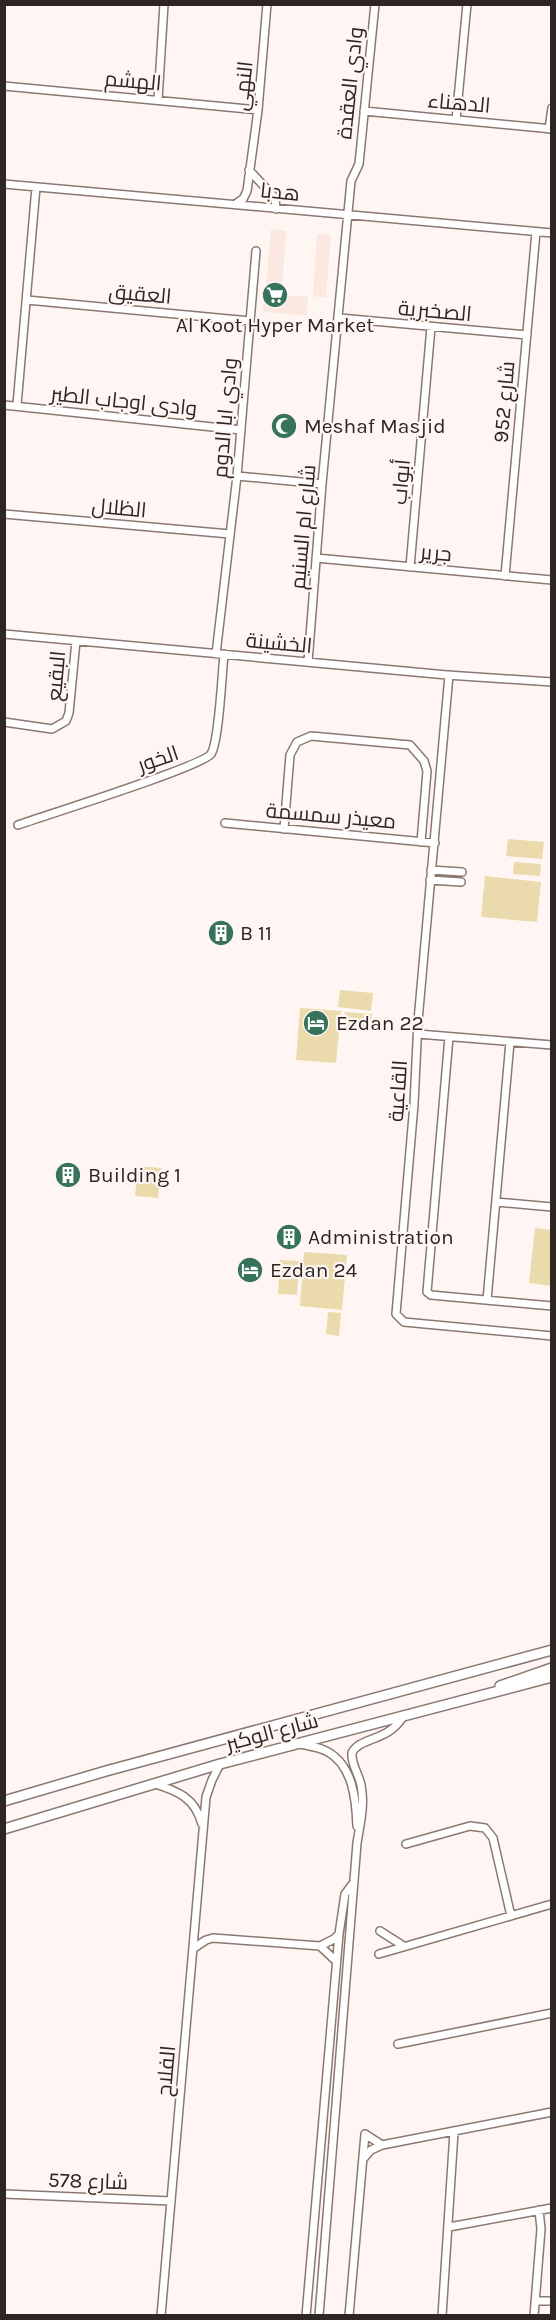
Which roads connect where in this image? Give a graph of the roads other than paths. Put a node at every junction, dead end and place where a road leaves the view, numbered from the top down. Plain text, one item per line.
1 (164, 4) edge
2 (267, 4) edge
3 (375, 4) edge
4 (467, 4) edge
5 (4, 86) edge
6 (158, 100) junction
7 (552, 108) edge
8 (258, 110) junction
9 (364, 111) junction
10 (456, 120) junction
11 (550, 129) edge
12 (249, 170) junction
13 (4, 184) edge
14 (36, 187) junction
15 (247, 191) junction
16 (236, 204) junction
17 (256, 206) junction
18 (276, 209) junction
19 (348, 216) junction
20 (536, 232) junction
21 (552, 233) edge
22 (256, 251) dead end
23 (27, 300) junction
24 (340, 318) junction
25 (250, 321) junction
26 (431, 327) junction
27 (526, 336) junction
28 (4, 405) edge
29 (17, 405) junction
30 (241, 430) junction
31 (237, 476) junction
32 (322, 484) junction
33 (4, 514) edge
34 (230, 534) junction
35 (316, 558) junction
36 (410, 567) junction
37 (504, 576) junction
38 (552, 580) edge
39 (225, 588) joint
40 (4, 634) edge
41 (76, 641) junction
42 (220, 654) junction
43 (308, 662) junction
44 (449, 675) junction
45 (552, 682) edge
46 (4, 722) edge
47 (225, 823) dead end
48 (18, 825) dead end
49 (284, 829) junction
50 (421, 842) junction
51 (435, 843) junction
52 (431, 870) junction
53 (462, 872) dead end
54 (430, 880) junction
55 (461, 882) dead end
56 (418, 1034) junction
57 (449, 1036) junction
58 (510, 1042) junction
59 (552, 1045) edge
60 (496, 1202) junction
61 (552, 1207) edge
62 (487, 1300) junction
63 (552, 1306) edge
64 (552, 1336) edge
65 (552, 1650) edge
66 (552, 1668) edge
67 (552, 1677) edge
68 (491, 1692) junction
69 (404, 1715) junction
70 (298, 1743) junction
71 (220, 1764) junction
72 (155, 1784) junction
73 (4, 1801) edge
74 (4, 1829) edge
75 (203, 1829) junction
76 (357, 1843) junction
77 (406, 1844) dead end
78 (354, 1882) junction
79 (552, 1904) edge
80 (511, 1916) junction
81 (380, 1931) dead end
82 (339, 1934) junction
83 (402, 1945) junction
84 (320, 1946) junction
85 (194, 1948) junction
86 (379, 1954) dead end
87 (336, 1961) junction
88 (552, 2013) edge
89 (332, 2017) junction
90 (342, 2033) junction
91 (398, 2044) dead end
92 (552, 2112) edge
93 (454, 2132) junction
94 (382, 2145) junction
95 (332, 2148) junction
96 (320, 2159) junction
97 (363, 2159) junction
98 (4, 2194) edge
99 (171, 2201) junction
100 (552, 2208) edge
101 (538, 2210) junction
102 (449, 2227) junction
103 (535, 2301) junction
104 (552, 2301) edge
105 (350, 2312) edge
106 (161, 2316) edge
107 (306, 2316) edge
108 (319, 2316) edge
109 (355, 2316) edge
110 (442, 2316) edge
111 (534, 2316) edge

1 - 6 street
2 - 8 street, النهي
3 - 9 street, وادي العقدة
4 - 10 street
5 - 6 street, الهشم
6 - 8 street, الهشم
7 - 11 street
8 - 12 street, النهي
9 - 10 street, الدهناء
9 - 19 street, وادي العقدة
10 - 11 street, الدهناء
12 - 15 street, النهي
12 - 18 street
13 - 14 street, هدبا
14 - 16 street, هدبا
14 - 23 street
15 - 16 street
15 - 17 street
16 - 17 street, هدبا
17 - 18 street, هدبا
18 - 19 street, هدبا
19 - 20 street, هدبا
19 - 24 street, شارع ام السنيم
20 - 21 street, هدبا
20 - 27 street, شارع 952
22 - 25 street, وادي ابا الدوم
23 - 25 street, العقيق
23 - 29 street
24 - 26 street, الصخبرية
24 - 32 street, شارع ام السنيم
25 - 30 street, وادي ابا الدوم
26 - 27 street, الصخبرية
26 - 36 street, أبواب
27 - 37 street, شارع 952
28 - 29 street, وادى اوجاب الطير
29 - 30 street, وادى اوجاب الطير
30 - 31 street, وادي ابا الدوم
31 - 32 street
31 - 34 street, وادي ابا الدوم
32 - 35 street, شارع ام السنيم
33 - 34 street, الظلال
34 - 39 street, وادي ابا الدوم
35 - 36 street, جرير
35 - 43 street, شارع ام السنيم
36 - 37 street, جرير
37 - 38 street, جرير
39 - 42 street, الخور
40 - 41 street, الخشينة
41 - 42 street, الخشينة
41 - 46 street, البقيع
42 - 43 street, الخشينة
42 - 48 street, الخور
43 - 44 street, الخشينة
44 - 45 street, الخشينة
44 - 51 street, القاعية
47 - 49 street, معيذر سمسمة
49 - 50 street, معيذر سمسمة
49 - 50 street
50 - 51 street, معيذر سمسمة
51 - 52 street, القاعية
52 - 53 street
52 - 54 street, القاعية
54 - 55 street
54 - 56 street, القاعية
56 - 57 street
56 - 64 street, القاعية
57 - 58 street
57 - 62 street
58 - 59 street
58 - 60 street
60 - 61 street
60 - 62 street
62 - 63 street
65 - 73 main road, شارع الوكير
66 - 68 main road
67 - 68 main road, شارع الوكير
68 - 69 main road, شارع الوكير
69 - 70 main road, شارع الوكير
69 - 76 street
70 - 71 main road, شارع الوكير
70 - 76 street
71 - 72 main road, شارع الوكير
71 - 75 street, الفلاح
72 - 74 main road, شارع الوكير
72 - 75 street, الفلاح
75 - 85 street, الفلاح
76 - 78 street
77 - 80 street
78 - 82 street
78 - 90 street
79 - 80 street
80 - 83 street
81 - 83 street
82 - 84 street
82 - 87 street
83 - 86 street
84 - 85 street
84 - 87 street
85 - 99 street, الفلاح
87 - 89 street
88 - 91 street
89 - 90 street
89 - 96 street
90 - 95 street
92 - 93 street
93 - 94 street
93 - 102 street
94 - 97 street
94 - 97 street
95 - 96 street
95 - 108 street
96 - 107 street
97 - 105 street
98 - 99 street, شارع 578
99 - 106 street, الفلاح
100 - 101 street
101 - 102 street
101 - 103 street
102 - 110 street
103 - 104 street
103 - 111 street
105 - 109 street

